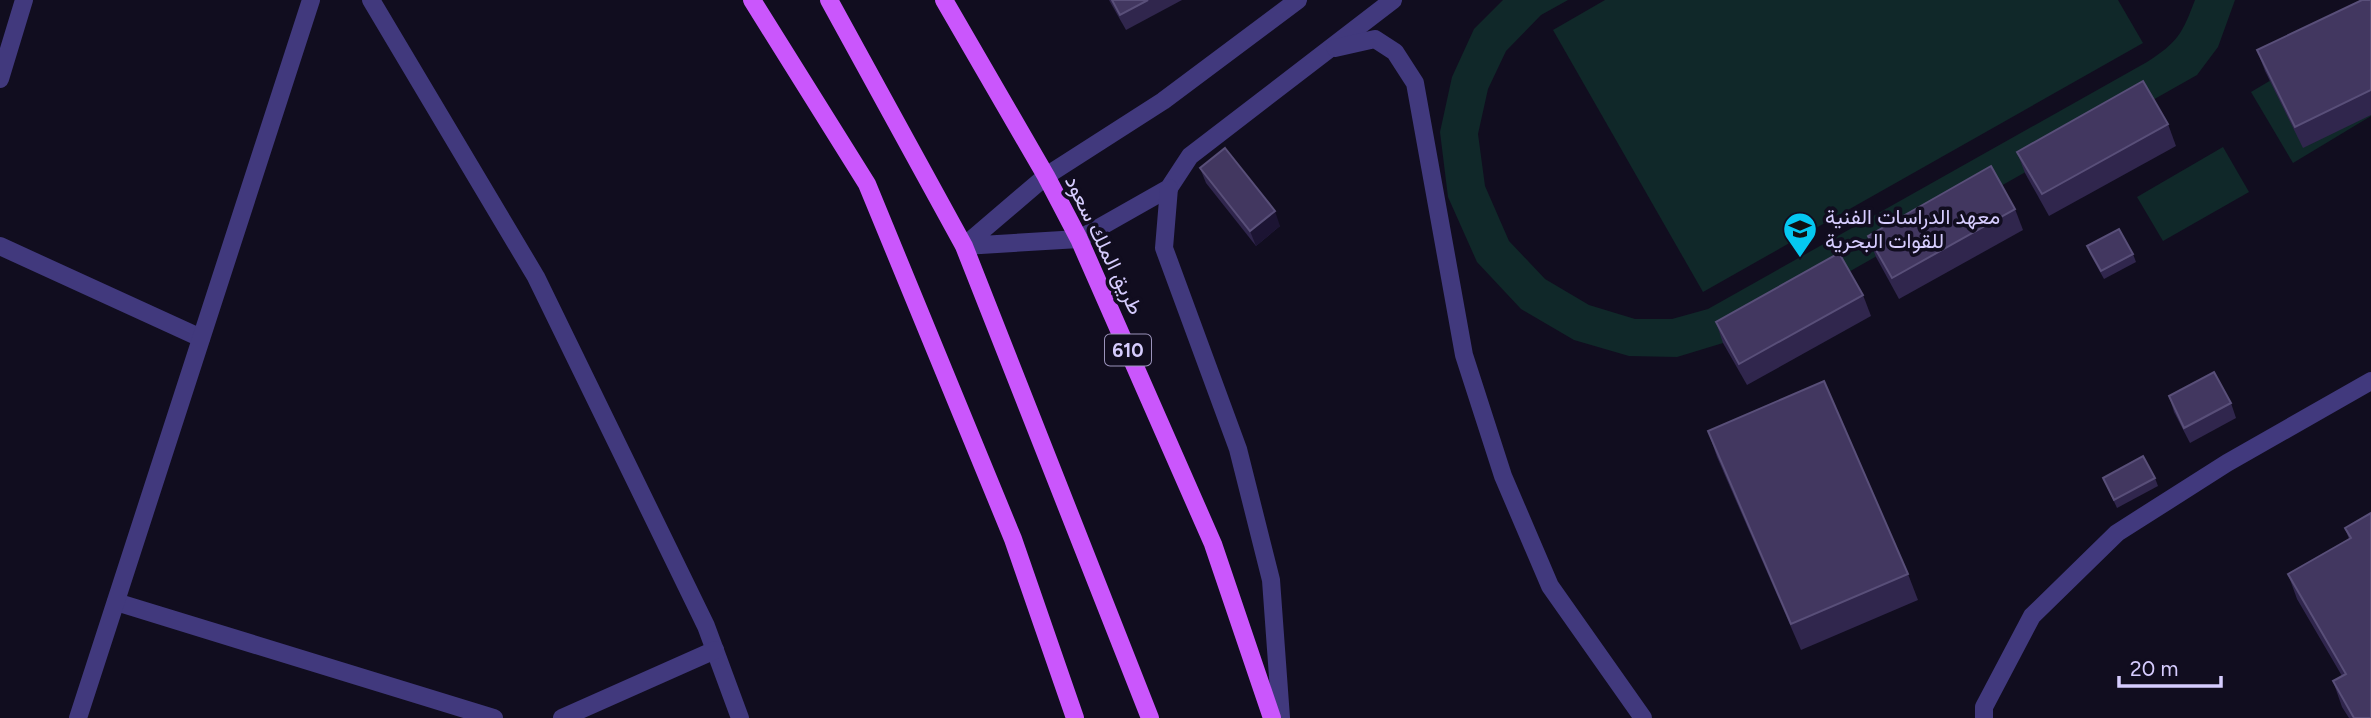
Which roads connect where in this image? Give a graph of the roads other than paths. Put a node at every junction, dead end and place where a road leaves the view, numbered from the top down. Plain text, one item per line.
1 (24, 0) edge
2 (311, 0) edge
3 (371, 0) edge
4 (752, 0) edge
5 (829, 0) edge
6 (944, 0) edge
7 (1298, 0) edge
8 (1393, 0) edge
9 (1328, 50) junction
10 (0, 79) edge
11 (1046, 176) junction
12 (1169, 188) junction
13 (1079, 239) junction
14 (0, 246) edge
15 (964, 246) junction
16 (201, 338) junction
17 (2371, 381) edge
18 (116, 602) junction
19 (715, 650) junction
20 (78, 718) edge
21 (494, 718) edge
22 (562, 718) edge
23 (740, 718) edge
24 (1075, 718) edge
25 (1150, 718) edge
26 (1272, 718) edge
27 (1281, 718) edge
28 (1643, 718) edge
29 (1984, 718) edge

1 - 10 street
2 - 16 street
3 - 19 street
4 - 24 main road
5 - 15 main road
6 - 11 main road, طريق الملك سعود / 610
7 - 11 street
8 - 9 street
9 - 12 street
9 - 28 street
11 - 13 main road, طريق الملك سعود / 610
11 - 15 street
12 - 13 street
12 - 27 street
13 - 15 street
13 - 26 main road, طريق الملك سعود / 610
14 - 16 street
15 - 25 main road
16 - 18 street
17 - 29 street
18 - 20 street
18 - 21 street
19 - 22 street
19 - 23 street

